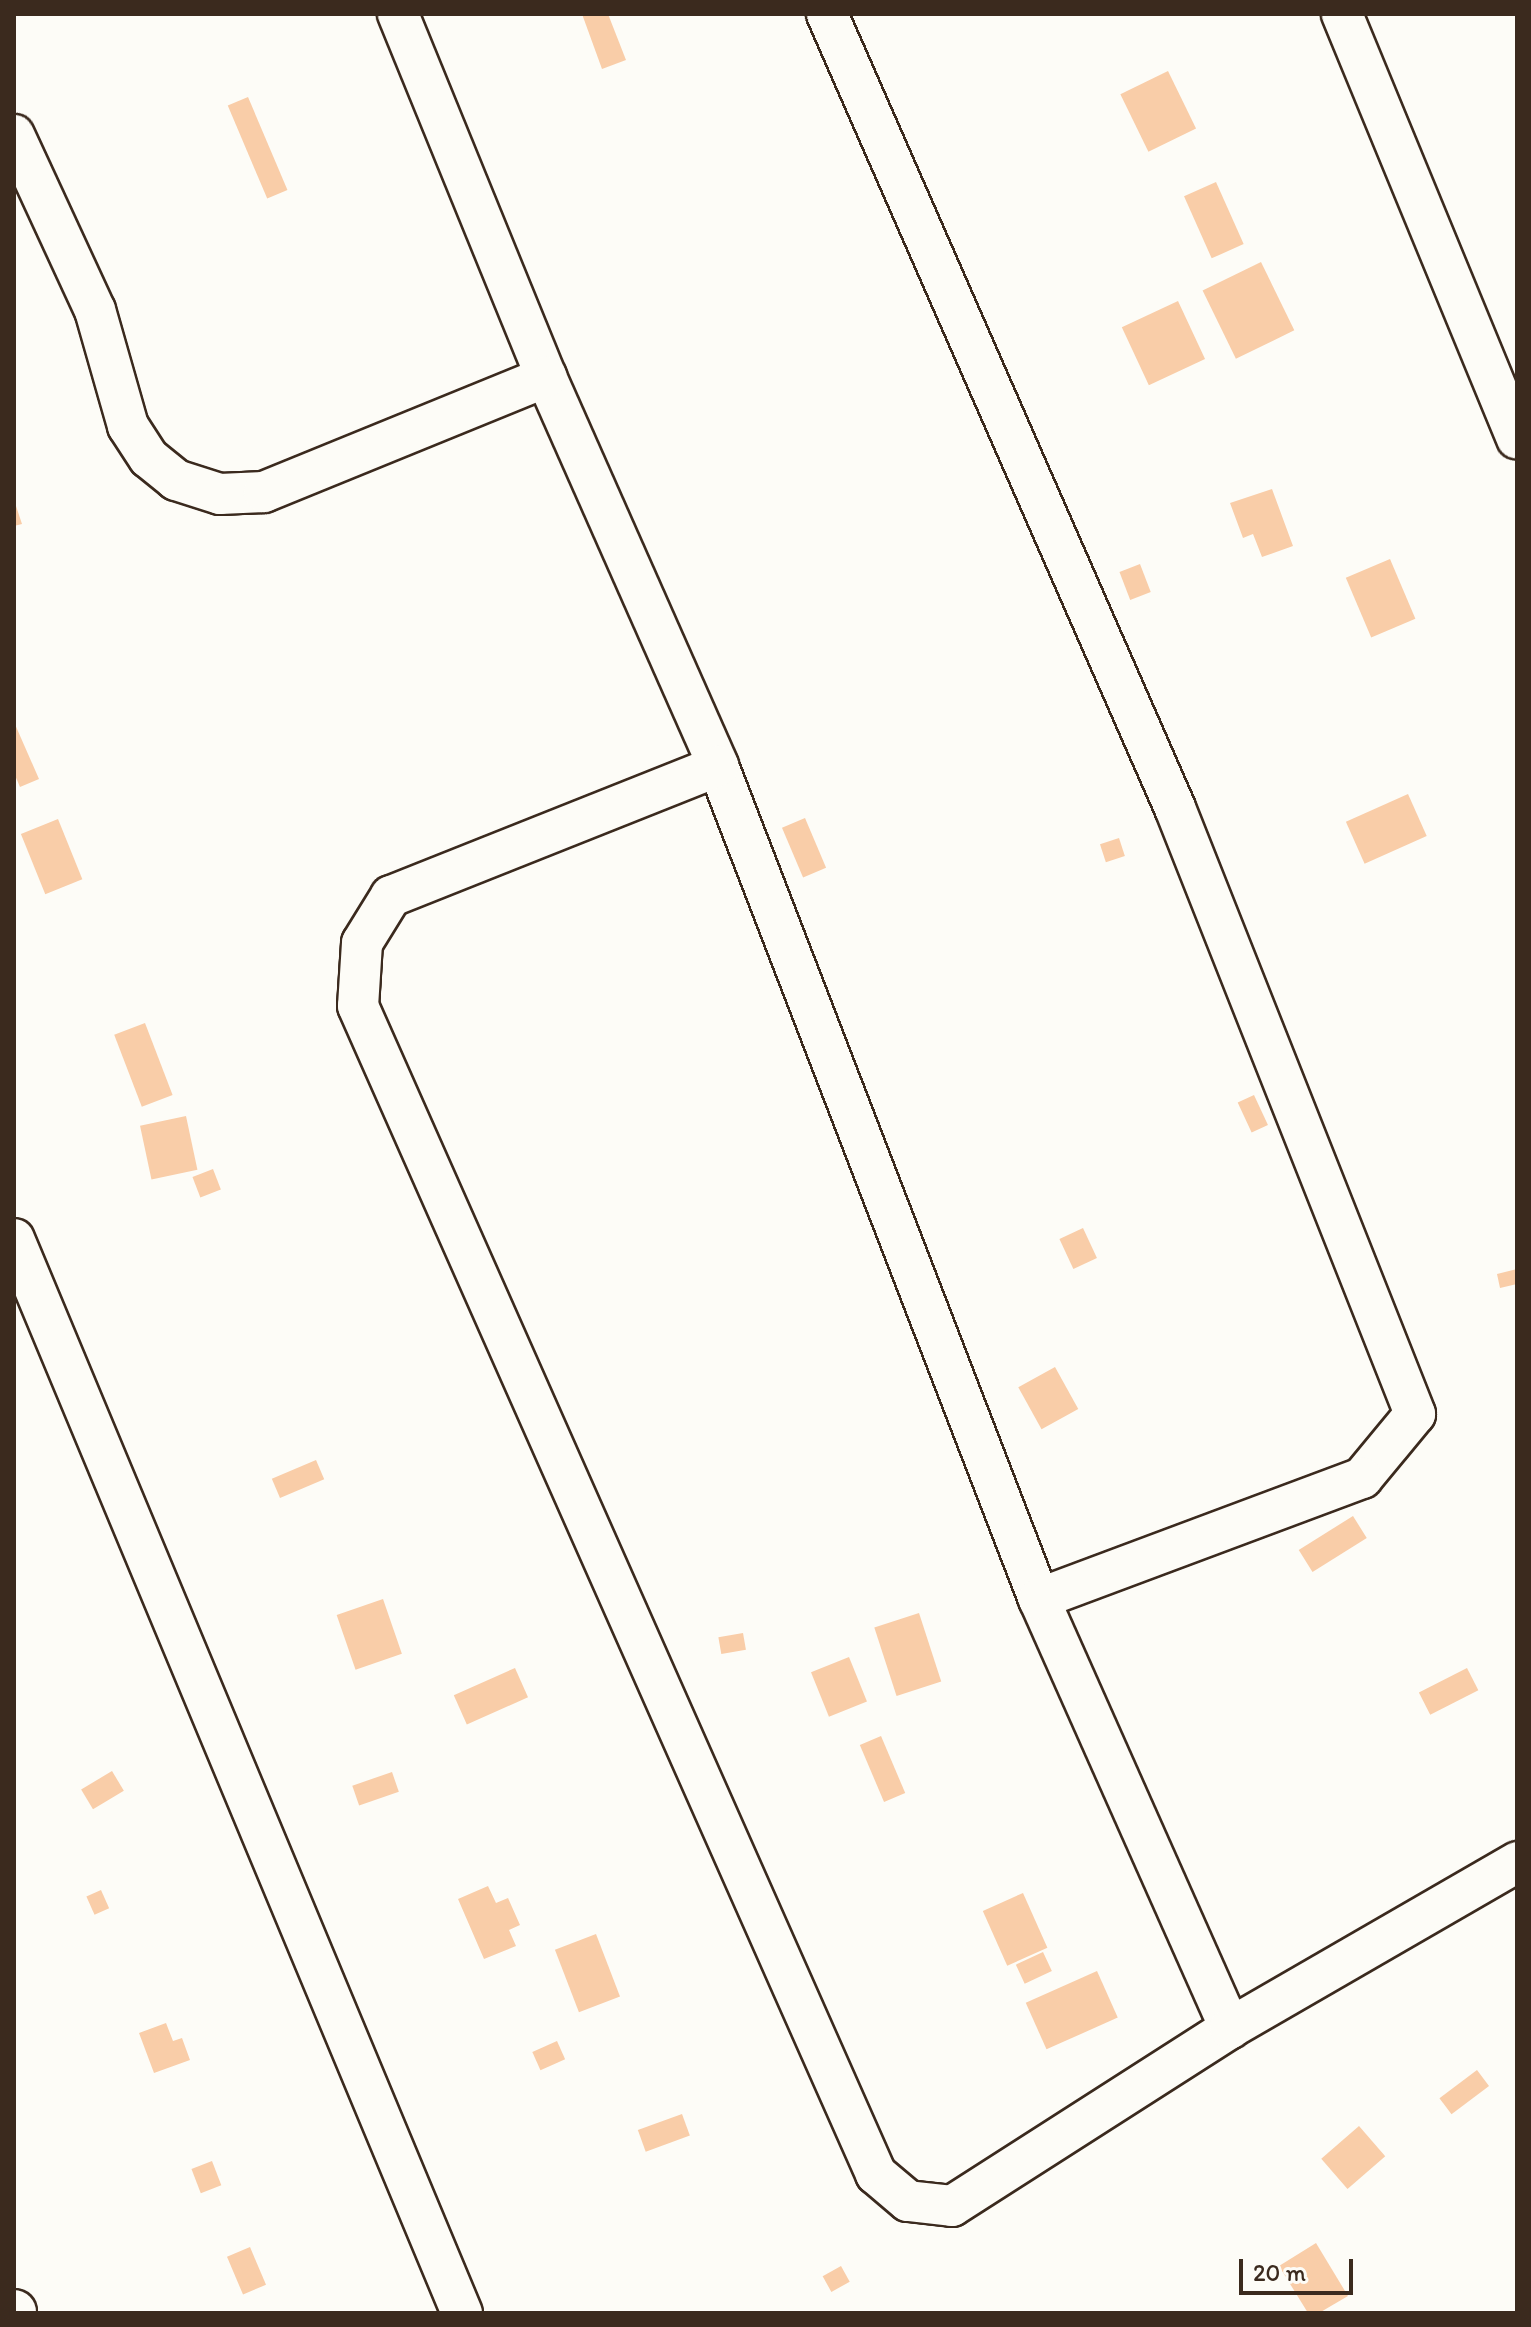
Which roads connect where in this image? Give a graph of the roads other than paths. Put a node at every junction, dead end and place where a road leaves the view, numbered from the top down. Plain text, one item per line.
1 (827, 14) edge
2 (1342, 14) edge
3 (406, 16) edge
4 (14, 135) edge
5 (546, 377) junction
6 (1517, 438) edge
7 (718, 766) junction
8 (14, 1239) edge
9 (1039, 1599) junction
10 (1517, 1862) edge
11 (1230, 2028) junction
12 (462, 2313) edge

1 - 9 street
2 - 6 street
3 - 5 street
4 - 5 street
5 - 7 street
7 - 9 street
7 - 11 street
8 - 12 street
9 - 11 street
10 - 11 street

